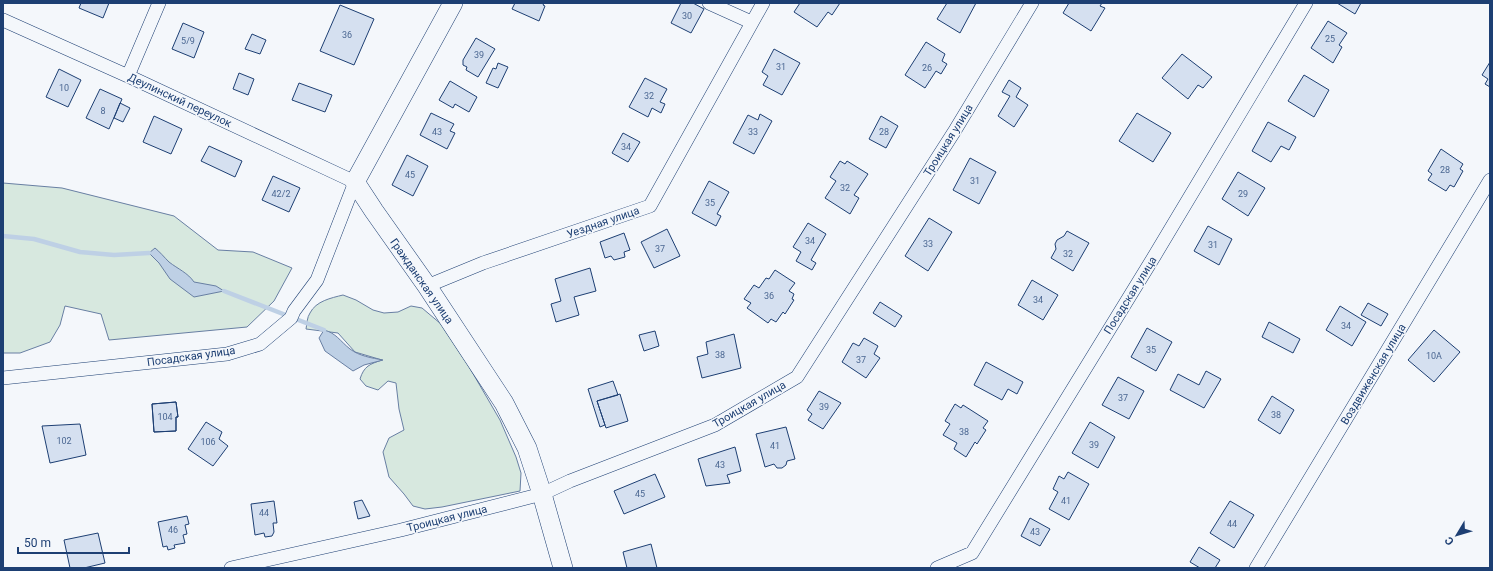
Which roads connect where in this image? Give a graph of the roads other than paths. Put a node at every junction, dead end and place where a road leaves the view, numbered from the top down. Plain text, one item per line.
1 (159, 3) edge
2 (453, 3) edge
3 (709, 3) edge
4 (763, 3) edge
5 (1032, 3) edge
6 (1306, 3) edge
7 (3, 20) edge
8 (751, 22) junction
9 (128, 76) junction
10 (1490, 180) edge
11 (355, 182) junction
12 (427, 286) junction
13 (3, 378) edge
14 (542, 494) junction
15 (231, 568) edge
16 (563, 568) edge
17 (937, 568) edge
18 (1256, 568) edge

1 - 9 street
2 - 11 street
3 - 8 street
4 - 8 street, Уездная улица
5 - 14 street, Троицкая улица
6 - 17 street, Посадская улица
7 - 9 street, Деулинский переулок
8 - 12 street, Уездная улица
9 - 11 street, Деулинский переулок
10 - 18 street, Воздвиженская улица
11 - 12 street, Гражданская улица
11 - 13 street, Посадская улица
12 - 14 street, Гражданская улица
14 - 15 street, Троицкая улица
14 - 16 street, Гражданская улица

